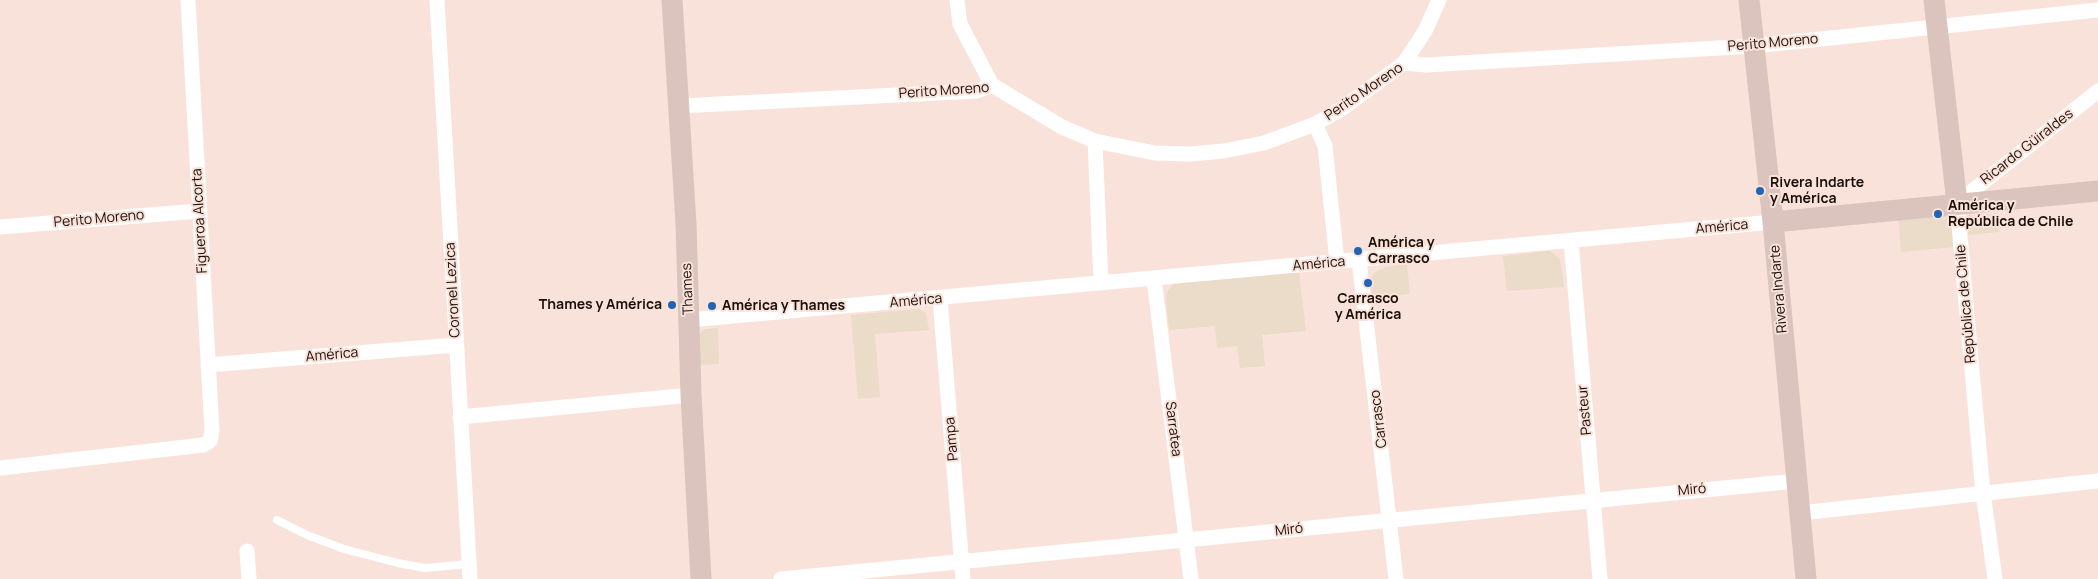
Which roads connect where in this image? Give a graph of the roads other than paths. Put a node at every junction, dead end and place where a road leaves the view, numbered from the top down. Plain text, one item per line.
1 (188, 0) edge
2 (437, 0) edge
3 (672, 0) edge
4 (957, 0) edge
5 (1439, 0) edge
6 (1749, 0) edge
7 (1934, 0) edge
8 (2098, 10) edge
9 (1936, 26) junction
10 (1754, 46) junction
11 (1404, 63) junction
12 (992, 85) junction
13 (2098, 91) edge
14 (679, 106) junction
15 (1315, 124) junction
16 (1095, 141) junction
17 (2098, 190) edge
18 (1957, 203) junction
19 (199, 211) junction
20 (1773, 222) junction
21 (0, 227) edge
22 (1571, 241) junction
23 (1359, 260) junction
24 (1337, 262) junction
25 (1154, 279) junction
26 (1101, 283) junction
27 (940, 299) junction
28 (689, 320) junction
29 (456, 345) junction
30 (208, 365) junction
31 (691, 395) junction
32 (460, 417) junction
33 (0, 468) edge
34 (1797, 481) junction
35 (2098, 481) edge
36 (1983, 493) junction
37 (1592, 499) junction
38 (1800, 514) junction
39 (1391, 519) junction
40 (277, 520) dead end
41 (1187, 540) junction
42 (247, 551) dead end
43 (961, 562) junction
44 (469, 572) edge
45 (249, 579) edge
46 (701, 579) edge
47 (781, 579) edge
48 (963, 579) edge
49 (1191, 579) edge
50 (1396, 579) edge
51 (1600, 579) edge
52 (1806, 579) edge
53 (1995, 579) edge

1 - 19 street, Figueroa Alcorta
2 - 29 street, Coronel Lezica
3 - 14 street, Thames
4 - 12 street
5 - 11 street
6 - 10 street, Rivera Indarte
7 - 9 street, República de Chile
8 - 9 street, Perito Moreno
9 - 10 street, Perito Moreno
9 - 18 street, República de Chile
10 - 11 street, Perito Moreno
10 - 20 street, Rivera Indarte
11 - 15 street, Perito Moreno
12 - 14 street, Perito Moreno
12 - 16 street, Perito Moreno
13 - 18 street, Ricardo Güiraldes
14 - 28 street, Thames
15 - 16 street, Perito Moreno
15 - 24 street
16 - 26 street
17 - 18 street, América
18 - 20 street, América
18 - 36 street, República de Chile
19 - 21 street, Perito Moreno
19 - 30 street, Figueroa Alcorta
20 - 22 street, América
20 - 34 street, Rivera Indarte
22 - 23 street, América
22 - 37 street, Pasteur
23 - 24 street, América
23 - 39 street, Carrasco
24 - 25 street, América
25 - 26 street, América
25 - 41 street, Sarratea
26 - 27 street, América
27 - 28 street, América
27 - 43 street, Pampa
28 - 31 street, Thames
29 - 30 street, América
29 - 32 street, Coronel Lezica
30 - 33 street, Figueroa Alcorta
31 - 32 street
31 - 46 street, Thames
32 - 44 street, Coronel Lezica
34 - 37 street, Miró
34 - 38 street, Rivera Indarte
35 - 36 street
36 - 38 street
36 - 53 street, República de Chile
37 - 39 street, Miró
37 - 51 street, Pasteur
38 - 52 street, Rivera Indarte
39 - 41 street, Miró
39 - 50 street, Carrasco
40 - 44 lane
41 - 43 street, Miró
41 - 49 street, Sarratea
42 - 45 street
43 - 47 street, Miró
43 - 48 street, Pampa

